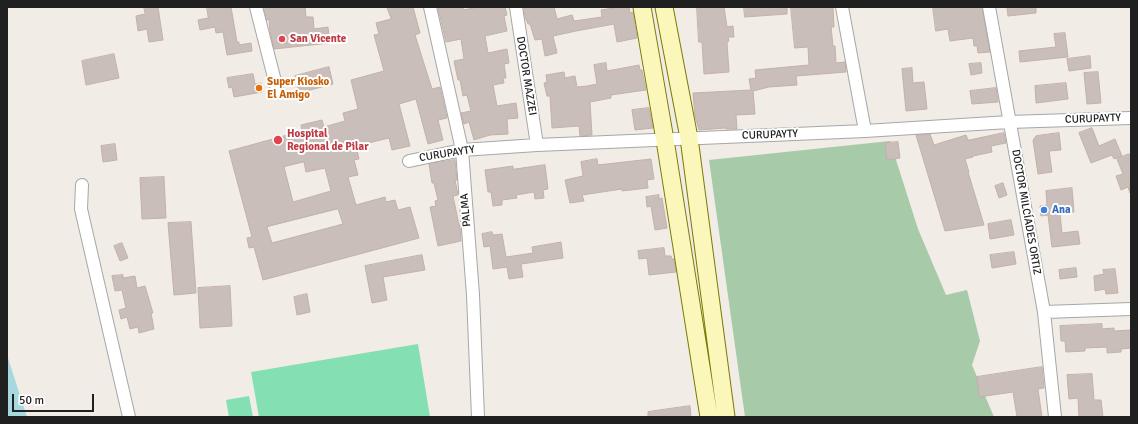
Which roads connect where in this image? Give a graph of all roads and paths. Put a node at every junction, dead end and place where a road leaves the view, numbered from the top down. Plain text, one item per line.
1 (256, 7) edge
2 (430, 7) edge
3 (516, 7) edge
4 (642, 7) edge
5 (664, 7) edge
6 (842, 7) edge
7 (989, 7) edge
8 (278, 93) dead end
9 (1131, 118) edge
10 (1009, 122) junction
11 (865, 131) junction
12 (689, 138) junction
13 (665, 140) junction
14 (537, 145) junction
15 (462, 150) junction
16 (409, 161) dead end
17 (82, 186) dead end
18 (1131, 308) edge
19 (1044, 312) junction
20 (129, 417) edge
21 (478, 417) edge
22 (709, 417) edge
23 (726, 417) edge
24 (1055, 417) edge

1 - 8 street
2 - 15 street, PALMA
3 - 14 street, DOCTOR MAZZEI
4 - 13 main road
5 - 12 main road
6 - 11 street
7 - 10 street, DOCTOR MILCÍADES ORTIZ
9 - 10 street, CURUPAYTY
10 - 11 street, CURUPAYTY
10 - 19 street, DOCTOR MILCÍADES ORTIZ
11 - 12 street, CURUPAYTY
12 - 13 street, CURUPAYTY
12 - 23 main road
13 - 14 street, CURUPAYTY
13 - 22 main road
14 - 15 street, CURUPAYTY
15 - 16 street, CURUPAYTY
15 - 21 street, PALMA
17 - 20 street
18 - 19 street
19 - 24 street, DOCTOR MILCÍADES ORTIZ

